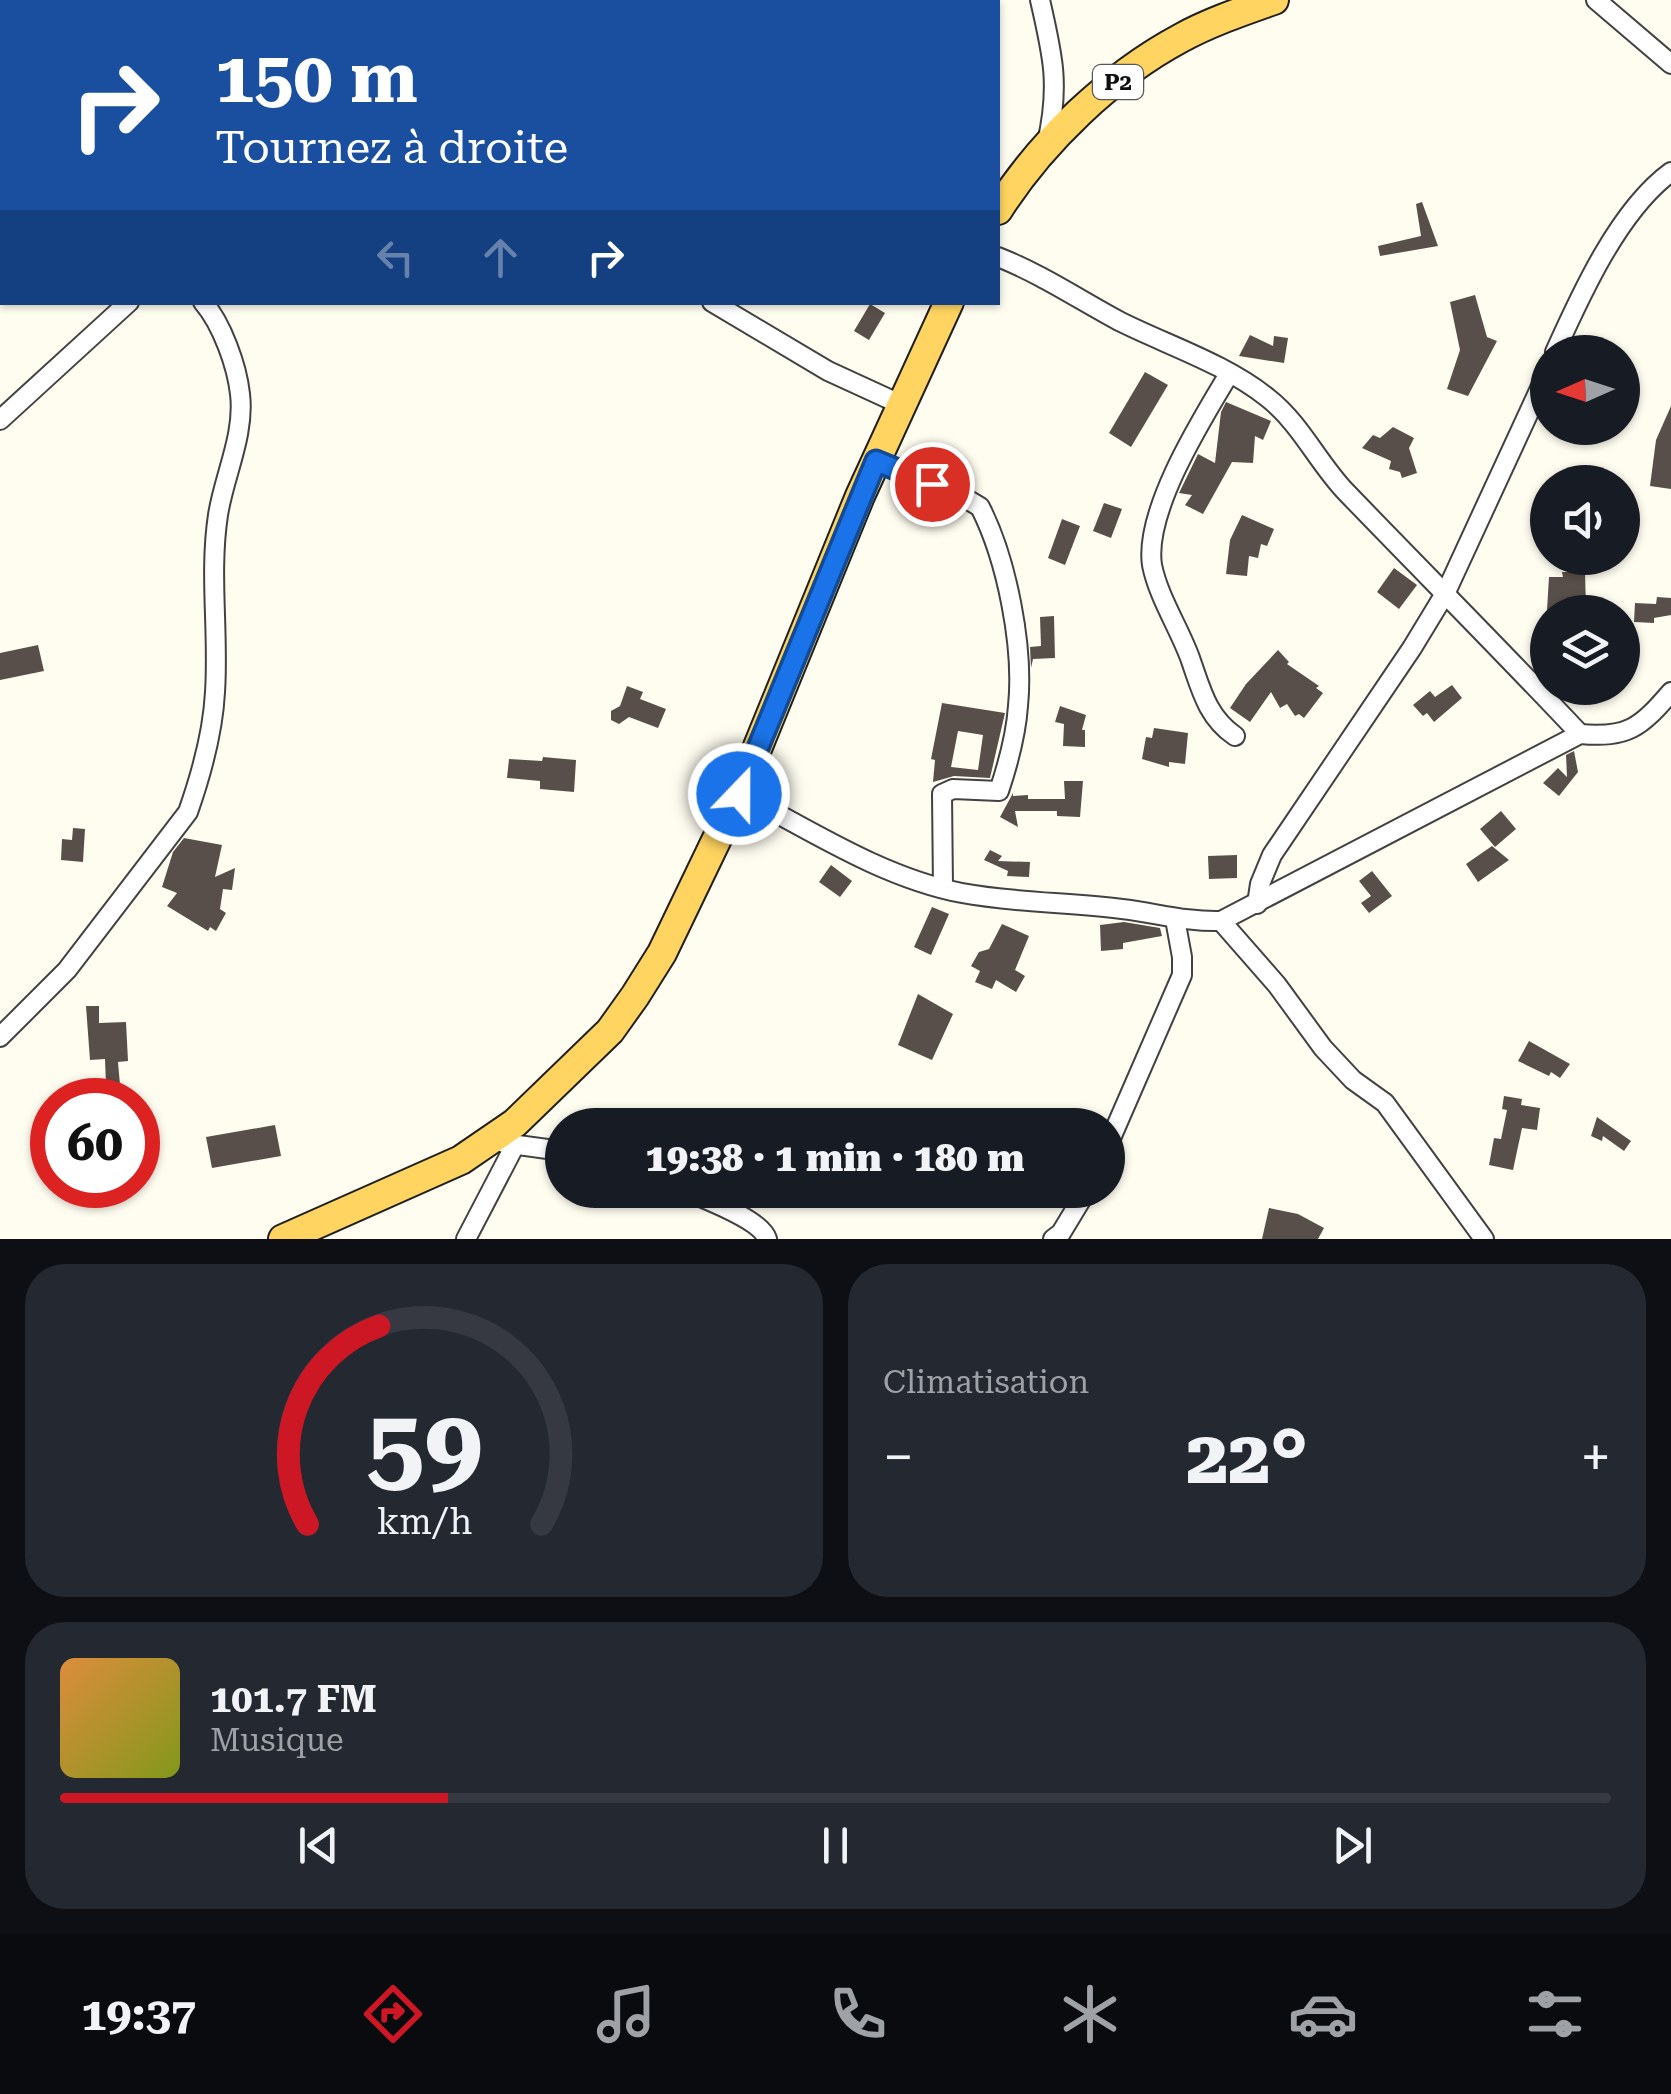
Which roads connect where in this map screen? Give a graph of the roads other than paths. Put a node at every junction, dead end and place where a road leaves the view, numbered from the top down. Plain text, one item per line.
1 (1040, 0) edge
2 (1274, 0) edge
3 (1596, 0) edge
4 (1671, 64) edge
5 (1046, 144) junction
6 (1671, 172) edge
7 (1000, 207) edge
8 (1000, 258) edge
9 (126, 305) edge
10 (205, 305) edge
11 (717, 305) edge
12 (948, 305) edge
13 (1563, 335) edge
14 (1229, 374) junction
15 (902, 405) junction
16 (1530, 410) edge
17 (0, 420) edge
18 (876, 461) junction
19 (1446, 592) junction
20 (1671, 692) edge
21 (1580, 734) junction
22 (1236, 736) dead end
23 (739, 794) junction
24 (935, 886) junction
25 (1258, 904) junction
26 (1174, 920) junction
27 (1220, 920) junction
28 (0, 1037) edge
29 (1124, 1108) edge
30 (502, 1143) junction
31 (545, 1149) edge
32 (717, 1208) edge
33 (1076, 1208) edge
34 (766, 1235) edge
35 (283, 1239) edge
36 (466, 1239) edge
37 (787, 1239) edge
38 (1053, 1239) edge
39 (1484, 1239) edge

1 - 5 street
2 - 5 main road, P2
3 - 4 street
5 - 7 main road, P2
6 - 13 street
8 - 14 street
9 - 17 street
10 - 28 street
11 - 15 street
12 - 15 main road
14 - 19 street
14 - 22 street
15 - 18 main road
16 - 19 street
18 - 23 main road
18 - 24 street
19 - 21 street
19 - 25 street
20 - 21 street
21 - 25 street
23 - 24 street
23 - 30 main road
24 - 26 street
25 - 27 street
26 - 27 street
26 - 29 street
27 - 39 street
30 - 31 street
30 - 35 main road
30 - 36 street
32 - 34 street
33 - 38 street
34 - 37 street

